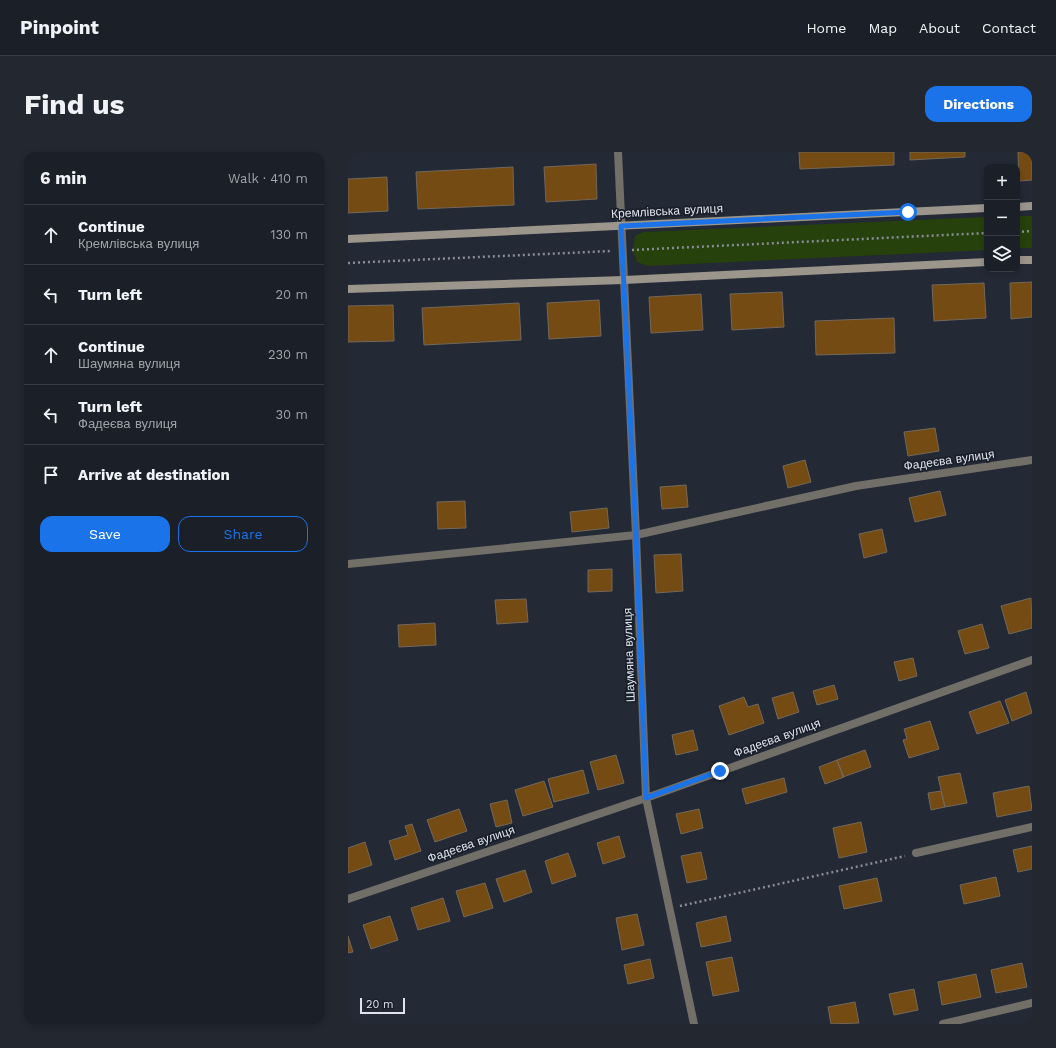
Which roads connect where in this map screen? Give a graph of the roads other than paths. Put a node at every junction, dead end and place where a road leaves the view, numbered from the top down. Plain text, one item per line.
1 (618, 152) edge
2 (1020, 206) edge
3 (1032, 206) edge
4 (984, 208) edge
5 (621, 226) junction
6 (348, 239) edge
7 (1020, 260) edge
8 (1032, 260) edge
9 (984, 262) edge
10 (624, 280) junction
11 (348, 289) edge
12 (1032, 460) edge
13 (636, 534) junction
14 (348, 564) edge
15 (1032, 660) edge
16 (646, 798) junction
17 (1032, 827) edge
18 (916, 853) road end
19 (348, 899) edge
20 (1032, 1003) edge
21 (694, 1024) edge
22 (943, 1024) edge

1 - 5 street
2 - 3 street
4 - 5 street, Кремлівська вулиця
5 - 6 street, Кремлівська вулиця
5 - 10 street, Шаумяна вулиця
7 - 8 street
9 - 10 street
10 - 11 street
10 - 13 street, Шаумяна вулиця
12 - 13 street, Фадеєва вулиця
13 - 14 street, Фадеєва вулиця
13 - 16 street, Шаумяна вулиця
15 - 16 street, Фадеєва вулиця
16 - 19 street, Фадеєва вулиця
16 - 21 street, Шаумяна вулиця
17 - 18 street
20 - 22 street

